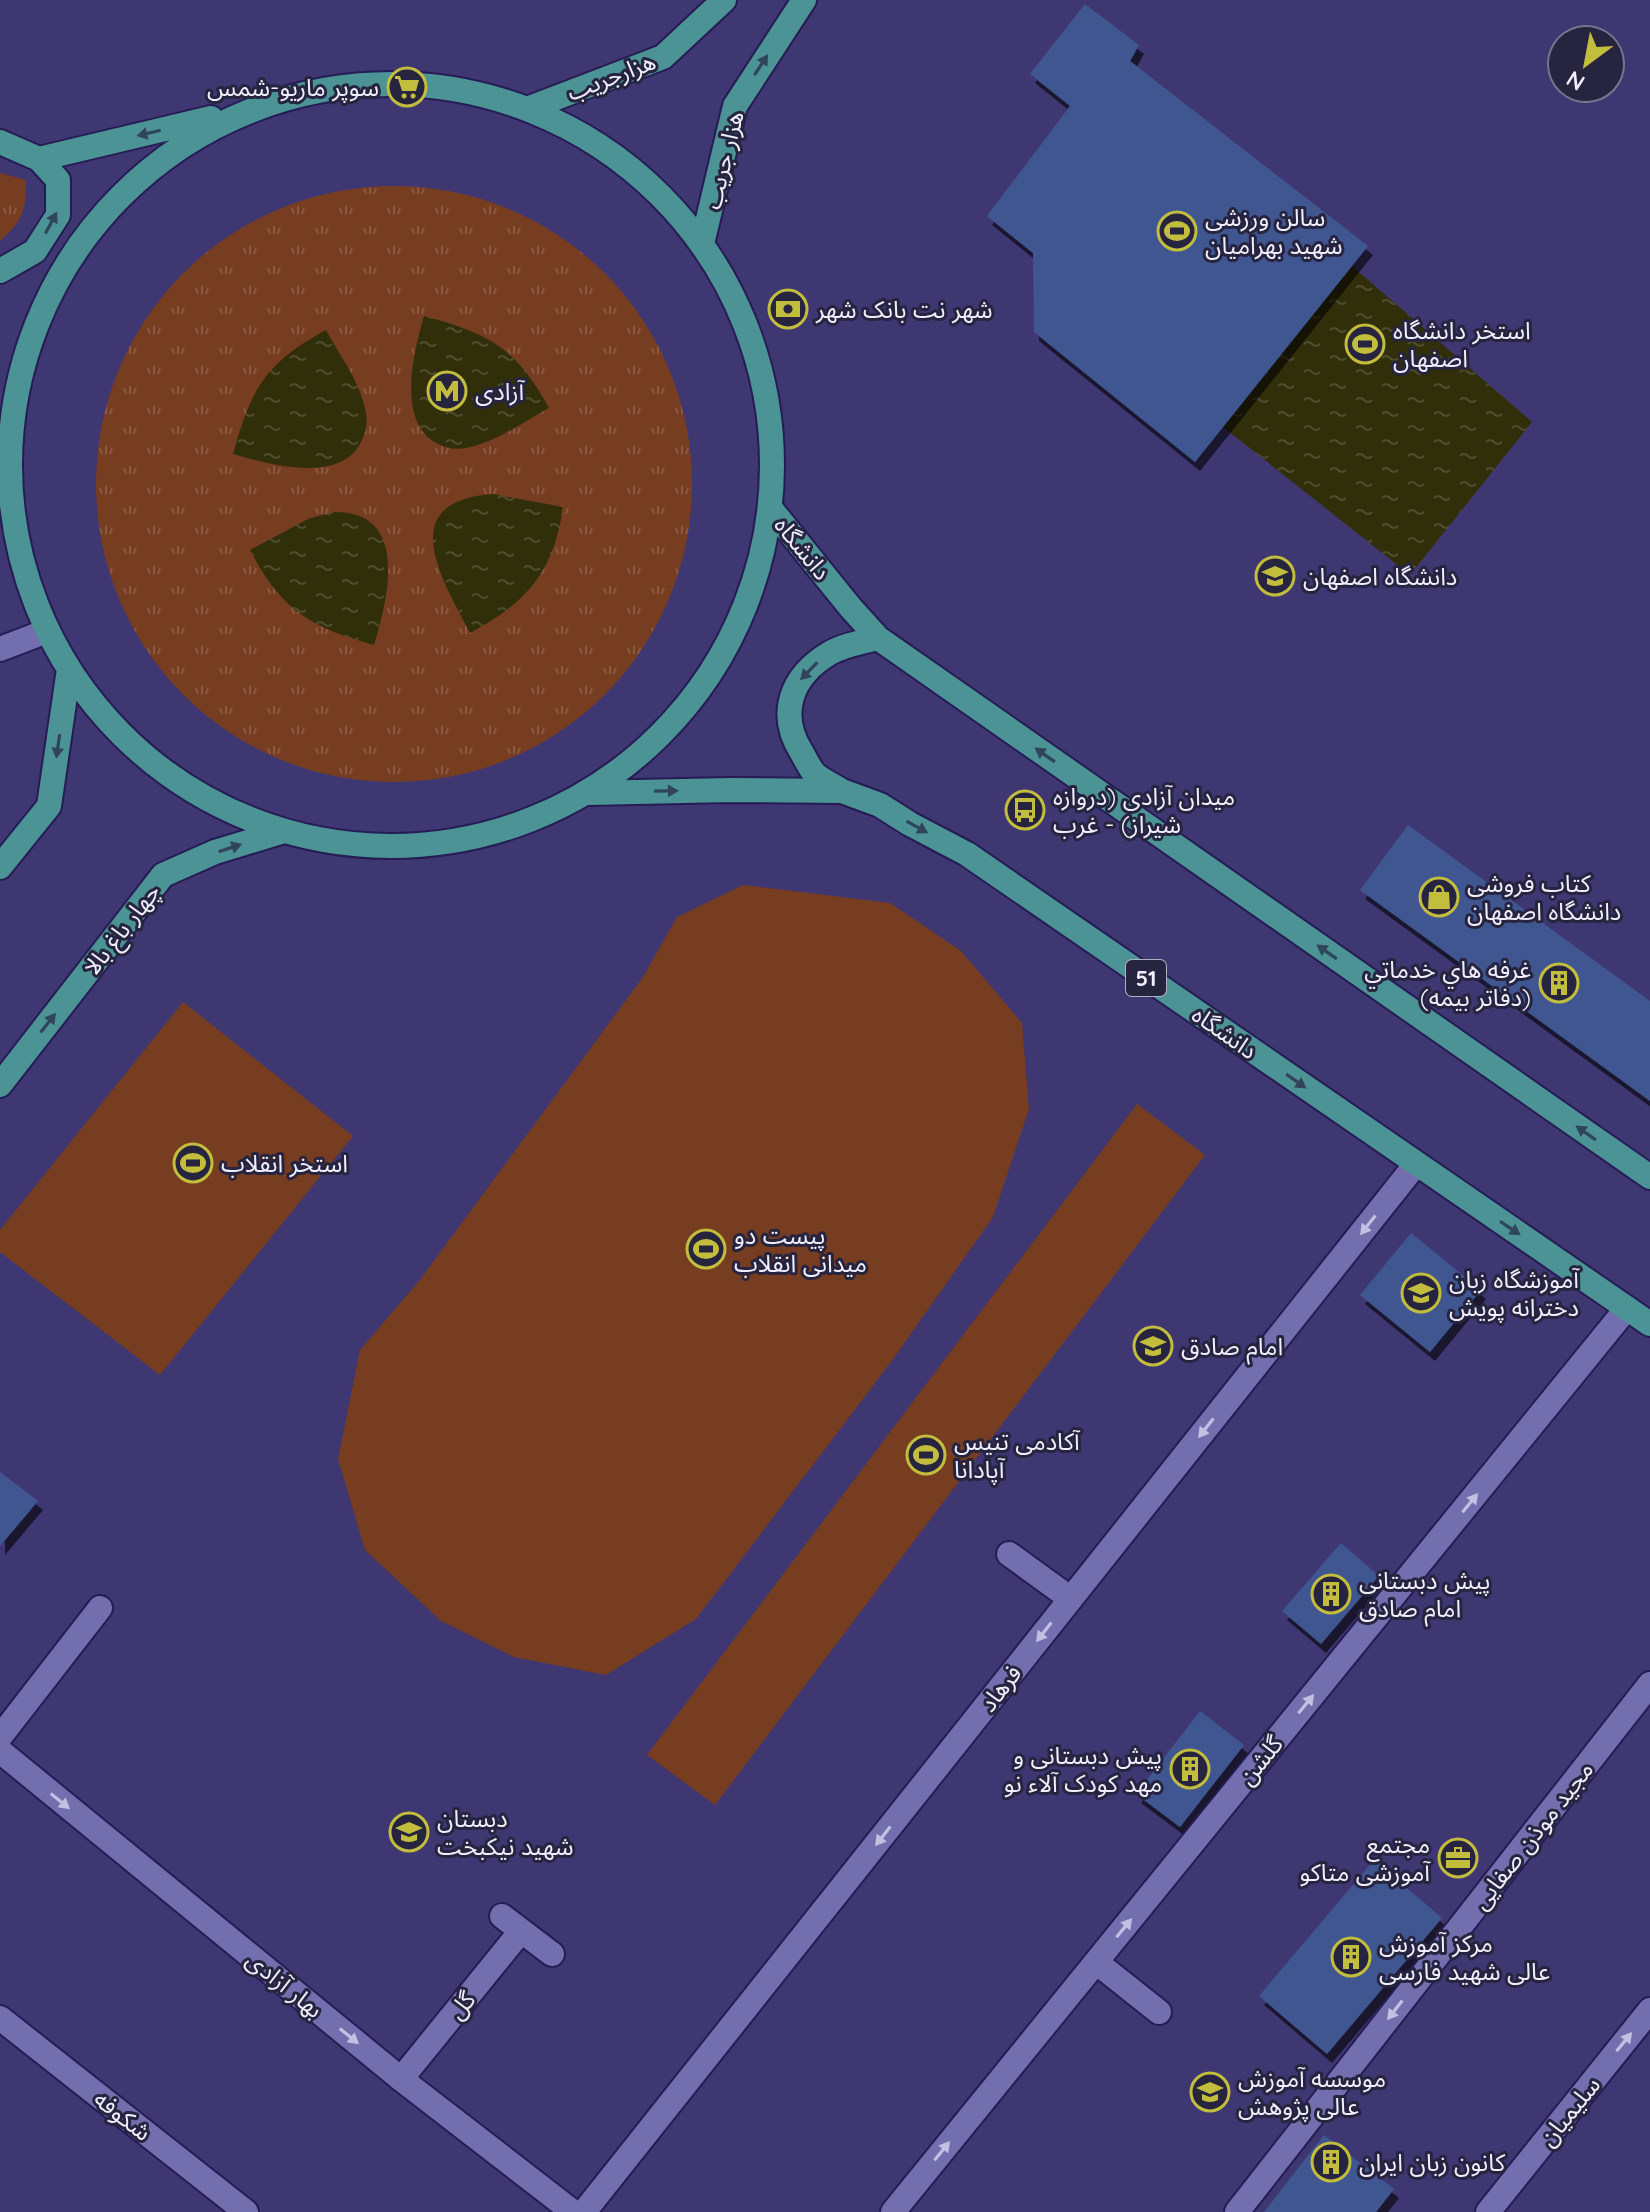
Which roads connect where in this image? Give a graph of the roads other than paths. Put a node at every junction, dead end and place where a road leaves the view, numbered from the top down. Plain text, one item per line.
1 (724, 0) edge
2 (804, 0) edge
3 (252, 109) junction
4 (527, 109) junction
5 (0, 142) edge
6 (39, 159) junction
7 (702, 244) junction
8 (0, 271) edge
9 (0, 384) edge
10 (11, 426) junction
11 (771, 509) junction
12 (47, 631) junction
13 (878, 638) junction
14 (0, 649) edge
15 (69, 669) junction
16 (842, 791) junction
17 (588, 793) junction
18 (284, 831) junction
19 (0, 867) edge
20 (0, 1085) edge
21 (1416, 1164) junction
22 (1650, 1177) edge
23 (1627, 1308) junction
24 (1650, 1324) edge
25 (1009, 1554) dead end
26 (1071, 1599) junction
27 (100, 1608) dead end
28 (1650, 1684) edge
29 (0, 1737) edge
30 (0, 1751) edge
31 (552, 1954) dead end
32 (1096, 1962) junction
33 (1650, 2010) edge
34 (1159, 2012) dead end
35 (0, 2018) edge
36 (401, 2079) junction
37 (246, 2212) edge
38 (573, 2212) edge
39 (584, 2212) edge
40 (893, 2212) edge
41 (1237, 2212) edge
42 (1488, 2212) edge

1 - 4 main road, هزارجریب
7 -> 2 main road, هزار جریب
3 - 4 main road
3 -> 6 main road
3 - 10 main road
4 - 7 main road
5 - 6 main road
8 -> 6 main road
7 - 11 main road
9 - 10 main road
10 - 12 main road
11 - 13 main road, دانشگاه
11 - 17 main road
12 - 14 street
12 - 15 main road
13 -> 16 main road
22 -> 13 main road, دانشگاه
15 - 18 main road
15 -> 19 main road
17 -> 16 main road, دانشگاه / 51
16 -> 21 main road, دانشگاه / 51
17 - 18 main road
20 -> 18 main road, چهار باغ بالا
21 -> 23 main road, دانشگاه / 51
21 -> 26 street, فرهاد
23 - 24 main road, دانشگاه / 51
32 -> 23 street, گلشن
25 - 26 street
26 -> 39 street, فرهاد
27 - 29 street
28 -> 41 street, مجید موذن صفایی
30 -> 36 street, بهار آزادی
31 - 36 street, گل
32 - 34 street
40 -> 32 street, گلشن
42 -> 33 street, سلیمیان
35 - 37 street, شکوفه
36 - 38 street, بهار آزادی

